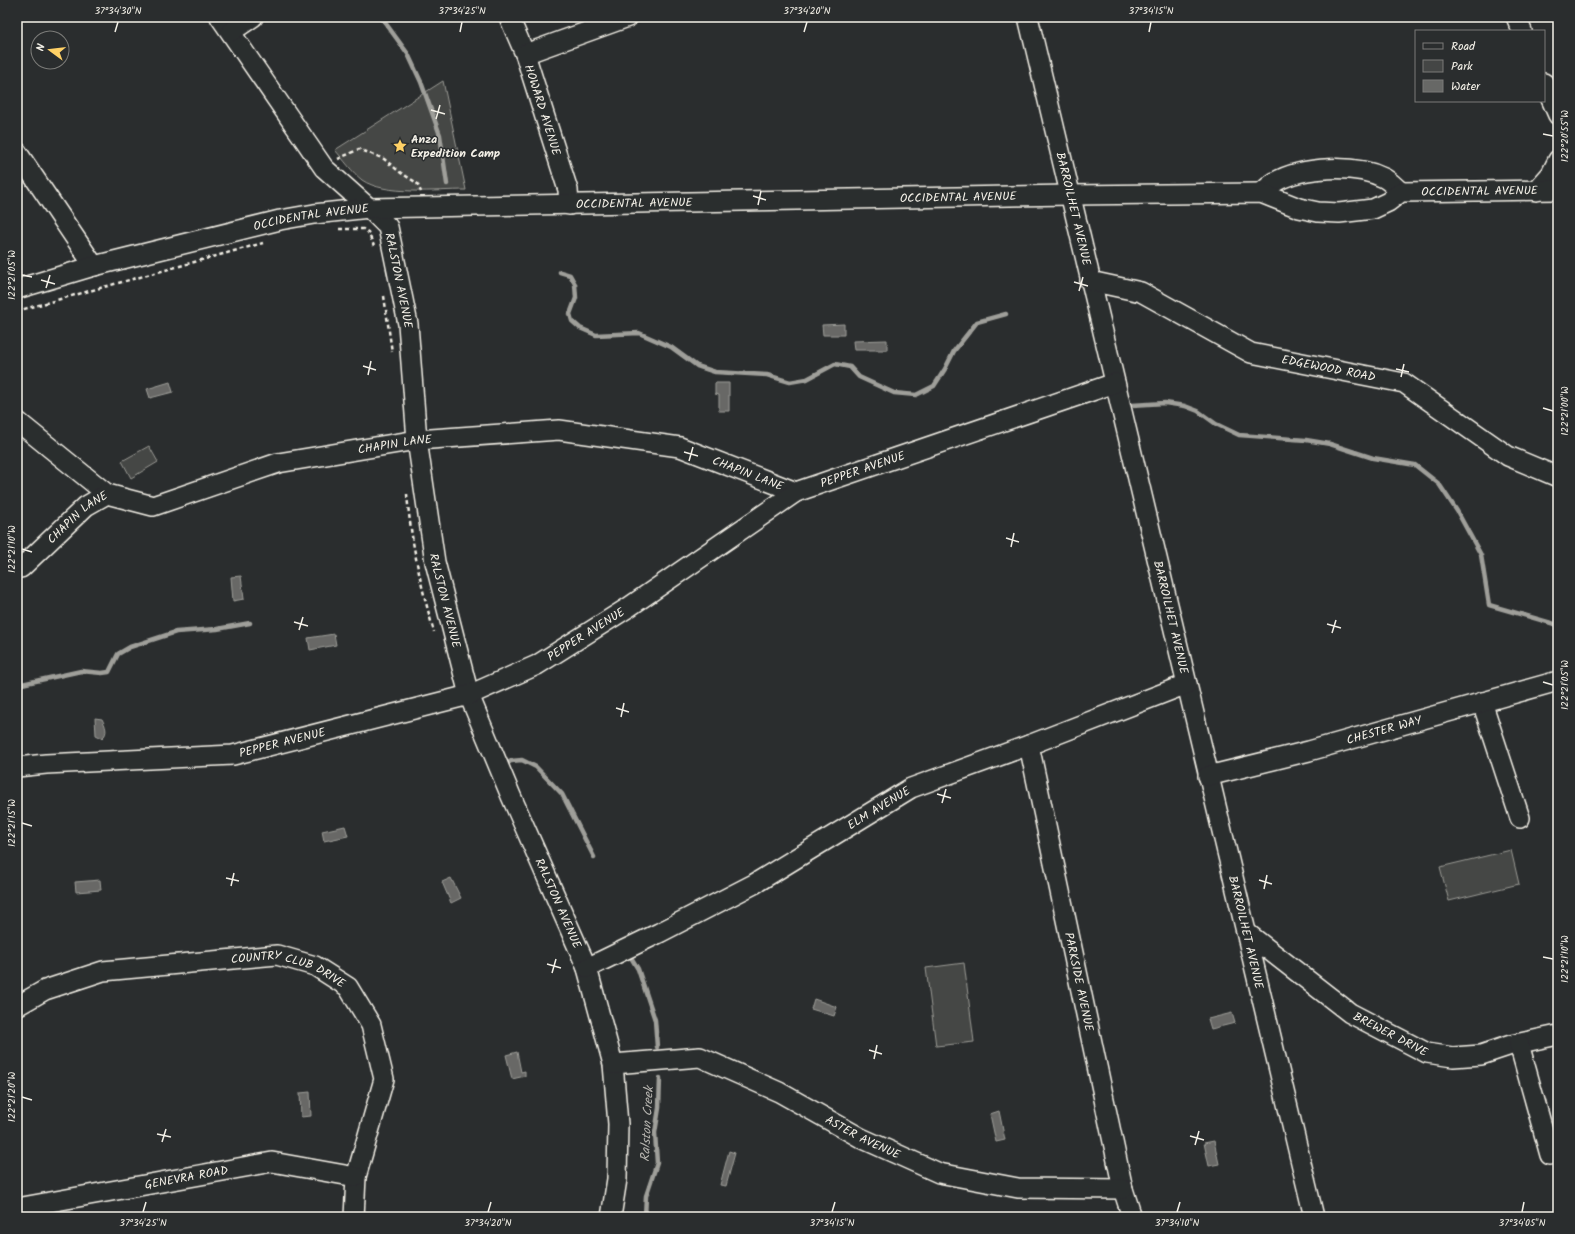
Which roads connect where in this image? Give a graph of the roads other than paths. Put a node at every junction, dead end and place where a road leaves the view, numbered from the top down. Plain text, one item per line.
1 (253, 17) edge
2 (509, 17) edge
3 (628, 17) edge
4 (1028, 17) edge
5 (1516, 17) edge
6 (226, 24) edge
7 (1522, 30) edge
8 (525, 54) junction
9 (1545, 85) edge
10 (1558, 115) edge
11 (17, 152) edge
12 (1558, 160) edge
13 (1558, 190) edge
14 (1536, 191) junction
15 (1401, 192) junction
16 (1261, 193) junction
17 (1070, 195) junction
18 (569, 205) junction
19 (369, 208) junction
20 (94, 266) junction
21 (1090, 281) junction
22 (17, 290) edge
23 (1115, 383) junction
24 (17, 421) edge
25 (417, 440) junction
26 (1558, 477) edge
27 (796, 492) junction
28 (107, 494) junction
29 (21, 568) dead end
30 (1558, 681) edge
31 (1187, 684) junction
32 (469, 695) junction
33 (1482, 702) junction
34 (1029, 745) junction
35 (17, 767) edge
36 (1208, 776) junction
37 (1520, 818) dead end
38 (1247, 933) junction
39 (587, 968) junction
40 (17, 1006) edge
41 (1558, 1035) edge
42 (1519, 1044) junction
43 (613, 1064) junction
44 (1550, 1155) dead end
45 (356, 1177) junction
46 (1124, 1189) junction
47 (17, 1208) edge
48 (354, 1217) edge
49 (611, 1217) edge
50 (1132, 1217) edge
51 (1314, 1217) edge

1 - 6 street
2 - 8 street, HOWARD AVENUE
3 - 8 street
4 - 17 street, BARROILHET AVENUE
5 - 7 street
6 - 19 street, RALSTON AVENUE
8 - 18 street, HOWARD AVENUE
9 - 10 street
11 - 20 street
12 - 14 street
13 - 14 street, OCCIDENTAL AVENUE
14 - 15 street, OCCIDENTAL AVENUE
15 - 16 street, OCCIDENTAL AVENUE
15 - 16 street
16 - 17 street, OCCIDENTAL AVENUE
17 - 18 street, OCCIDENTAL AVENUE
17 - 21 street, BARROILHET AVENUE
18 - 19 street, OCCIDENTAL AVENUE
19 - 20 street, OCCIDENTAL AVENUE
19 - 25 street, RALSTON AVENUE
20 - 22 street, OCCIDENTAL AVENUE
21 - 23 street, BARROILHET AVENUE
21 - 26 street, EDGEWOOD ROAD
23 - 27 street, PEPPER AVENUE
23 - 31 street, BARROILHET AVENUE
24 - 28 street
25 - 27 street, CHAPIN LANE
25 - 28 street, CHAPIN LANE
25 - 32 street, RALSTON AVENUE
27 - 32 street, PEPPER AVENUE
28 - 29 street, CHAPIN LANE
30 - 33 street, CHESTER WAY
31 - 34 street, ELM AVENUE
31 - 36 street, BARROILHET AVENUE
32 - 35 street, PEPPER AVENUE
32 - 39 street, RALSTON AVENUE
33 - 36 street, CHESTER WAY
33 - 37 street
34 - 39 street, ELM AVENUE
34 - 46 street, PARKSIDE AVENUE
36 - 38 street, BARROILHET AVENUE
38 - 42 street, BREWER DRIVE
38 - 51 street, BARROILHET AVENUE
39 - 43 street, RALSTON AVENUE
40 - 45 street, COUNTRY CLUB DRIVE
41 - 42 street, BREWER DRIVE
42 - 44 street
43 - 46 street, ASTER AVENUE
43 - 49 street, RALSTON AVENUE
45 - 47 street, GENEVRA ROAD
45 - 48 street, COUNTRY CLUB DRIVE
46 - 50 street, PARKSIDE AVENUE

